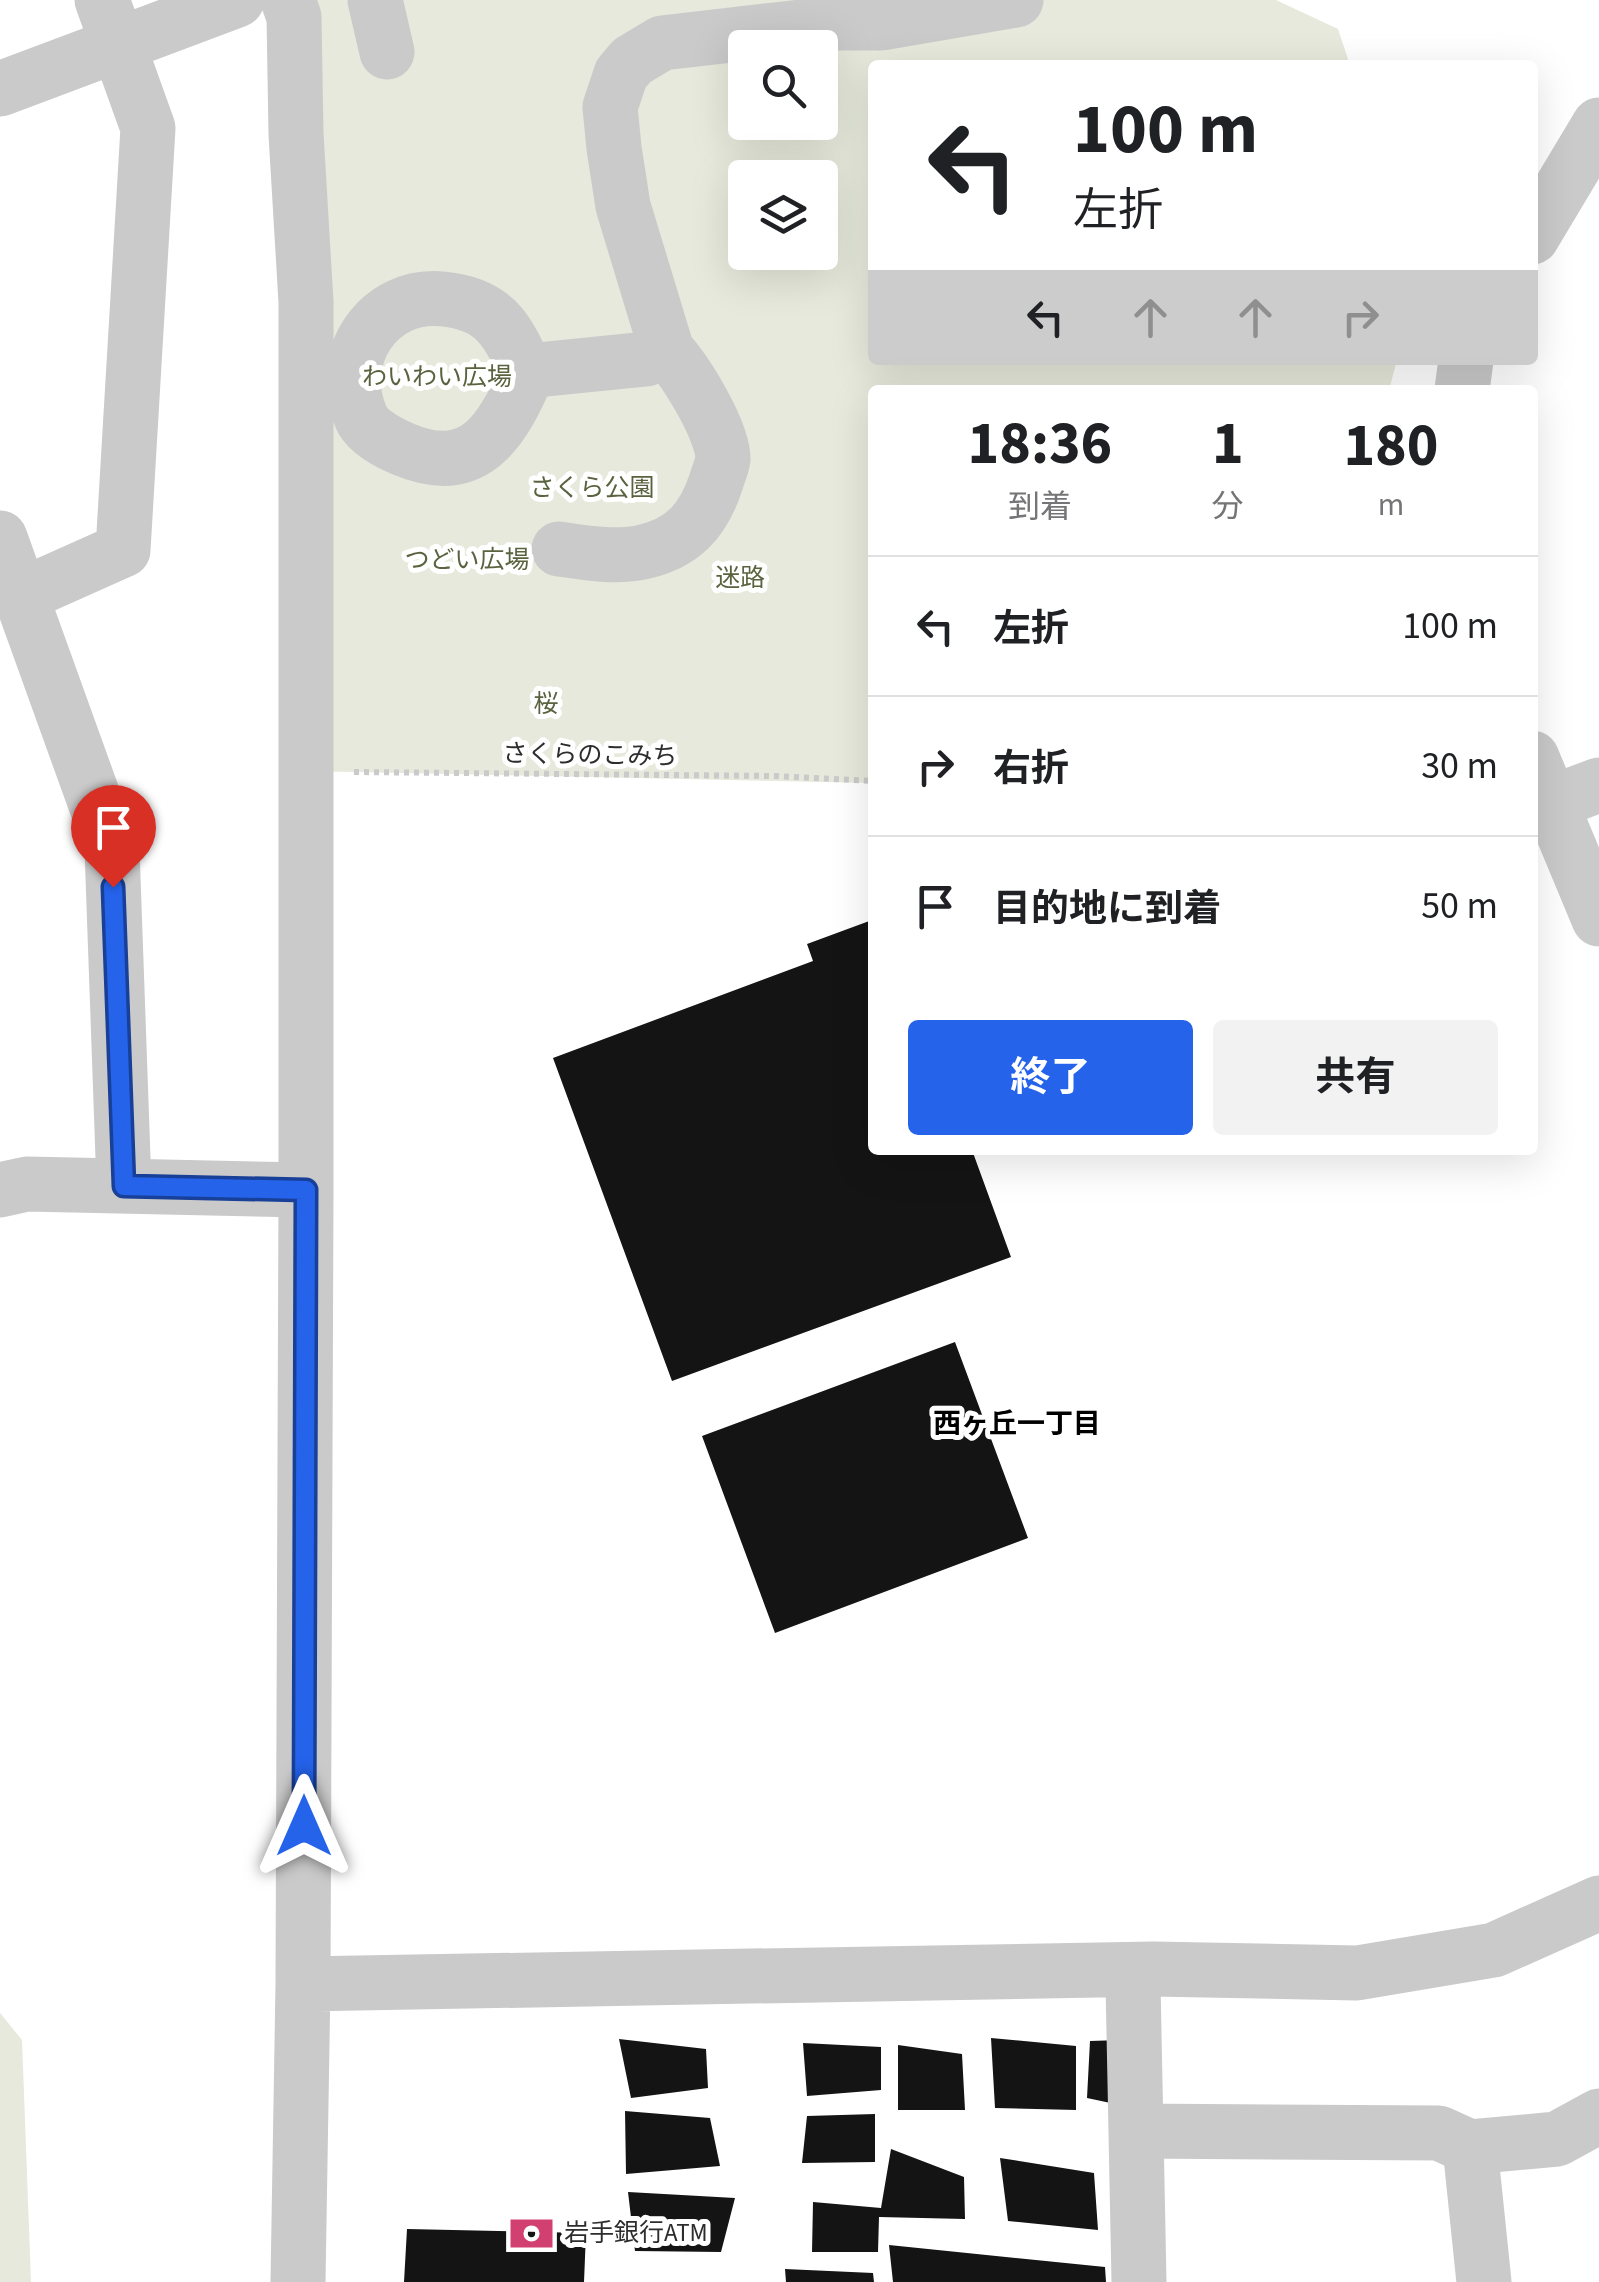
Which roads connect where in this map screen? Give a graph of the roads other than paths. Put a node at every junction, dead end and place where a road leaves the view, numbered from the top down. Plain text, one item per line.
1 (238, 0) edge
2 (288, 0) edge
3 (375, 0) edge
4 (1016, 0) edge
5 (110, 22) edge
6 (386, 52) dead end
7 (0, 89) edge
8 (1599, 125) edge
9 (1538, 227) edge
10 (667, 351) junction
11 (527, 374) dead end
12 (0, 538) edge
13 (559, 549) dead end
14 (20, 596) junction
15 (1561, 782) edge
16 (1599, 919) edge
17 (124, 1186) junction
18 (0, 1190) edge
19 (306, 1190) junction
20 (1599, 1903) edge
21 (1154, 1969) junction
22 (303, 1984) junction
23 (1599, 2116) edge
24 (1136, 2131) junction
25 (1470, 2147) junction
26 (298, 2282) edge
27 (1139, 2282) edge
28 (1484, 2282) edge

1 - 5 street
2 - 19 street
3 - 6 street
4 - 10 street
5 - 7 street
5 - 14 street
8 - 9 street
10 - 11 street
10 - 13 street
12 - 14 street
14 - 17 street
15 - 16 street
17 - 18 street
17 - 19 street
19 - 22 street
20 - 21 street
21 - 22 street
21 - 24 street
22 - 26 street
23 - 25 street
24 - 25 street
24 - 27 street
25 - 28 street

